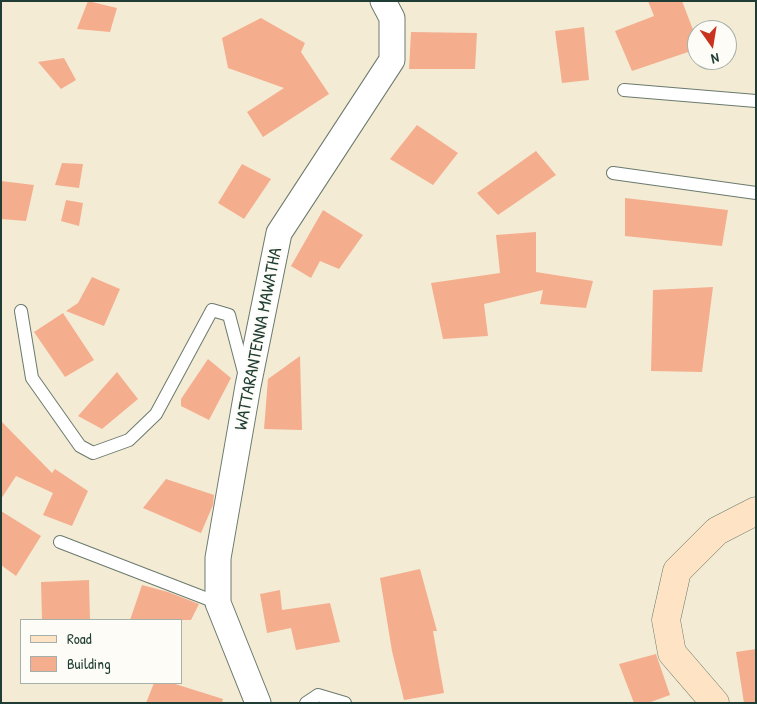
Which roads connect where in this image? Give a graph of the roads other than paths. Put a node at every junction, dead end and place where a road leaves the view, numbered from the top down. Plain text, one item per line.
1 (383, 1) edge
2 (624, 90) dead end
3 (756, 100) edge
4 (613, 173) dead end
5 (756, 194) edge
6 (21, 311) dead end
7 (248, 386) junction
8 (756, 511) edge
9 (60, 542) dead end
10 (218, 603) junction
11 (258, 703) edge
12 (306, 703) edge
13 (345, 703) edge
14 (715, 703) edge

1 - 7 street, WATTARANTENNA MAWATHA
2 - 3 lane
4 - 5 lane
6 - 7 lane
7 - 10 street, WATTARANTENNA MAWATHA
8 - 14 street
9 - 10 lane
10 - 11 street, WATTARANTENNA MAWATHA
12 - 13 lane

